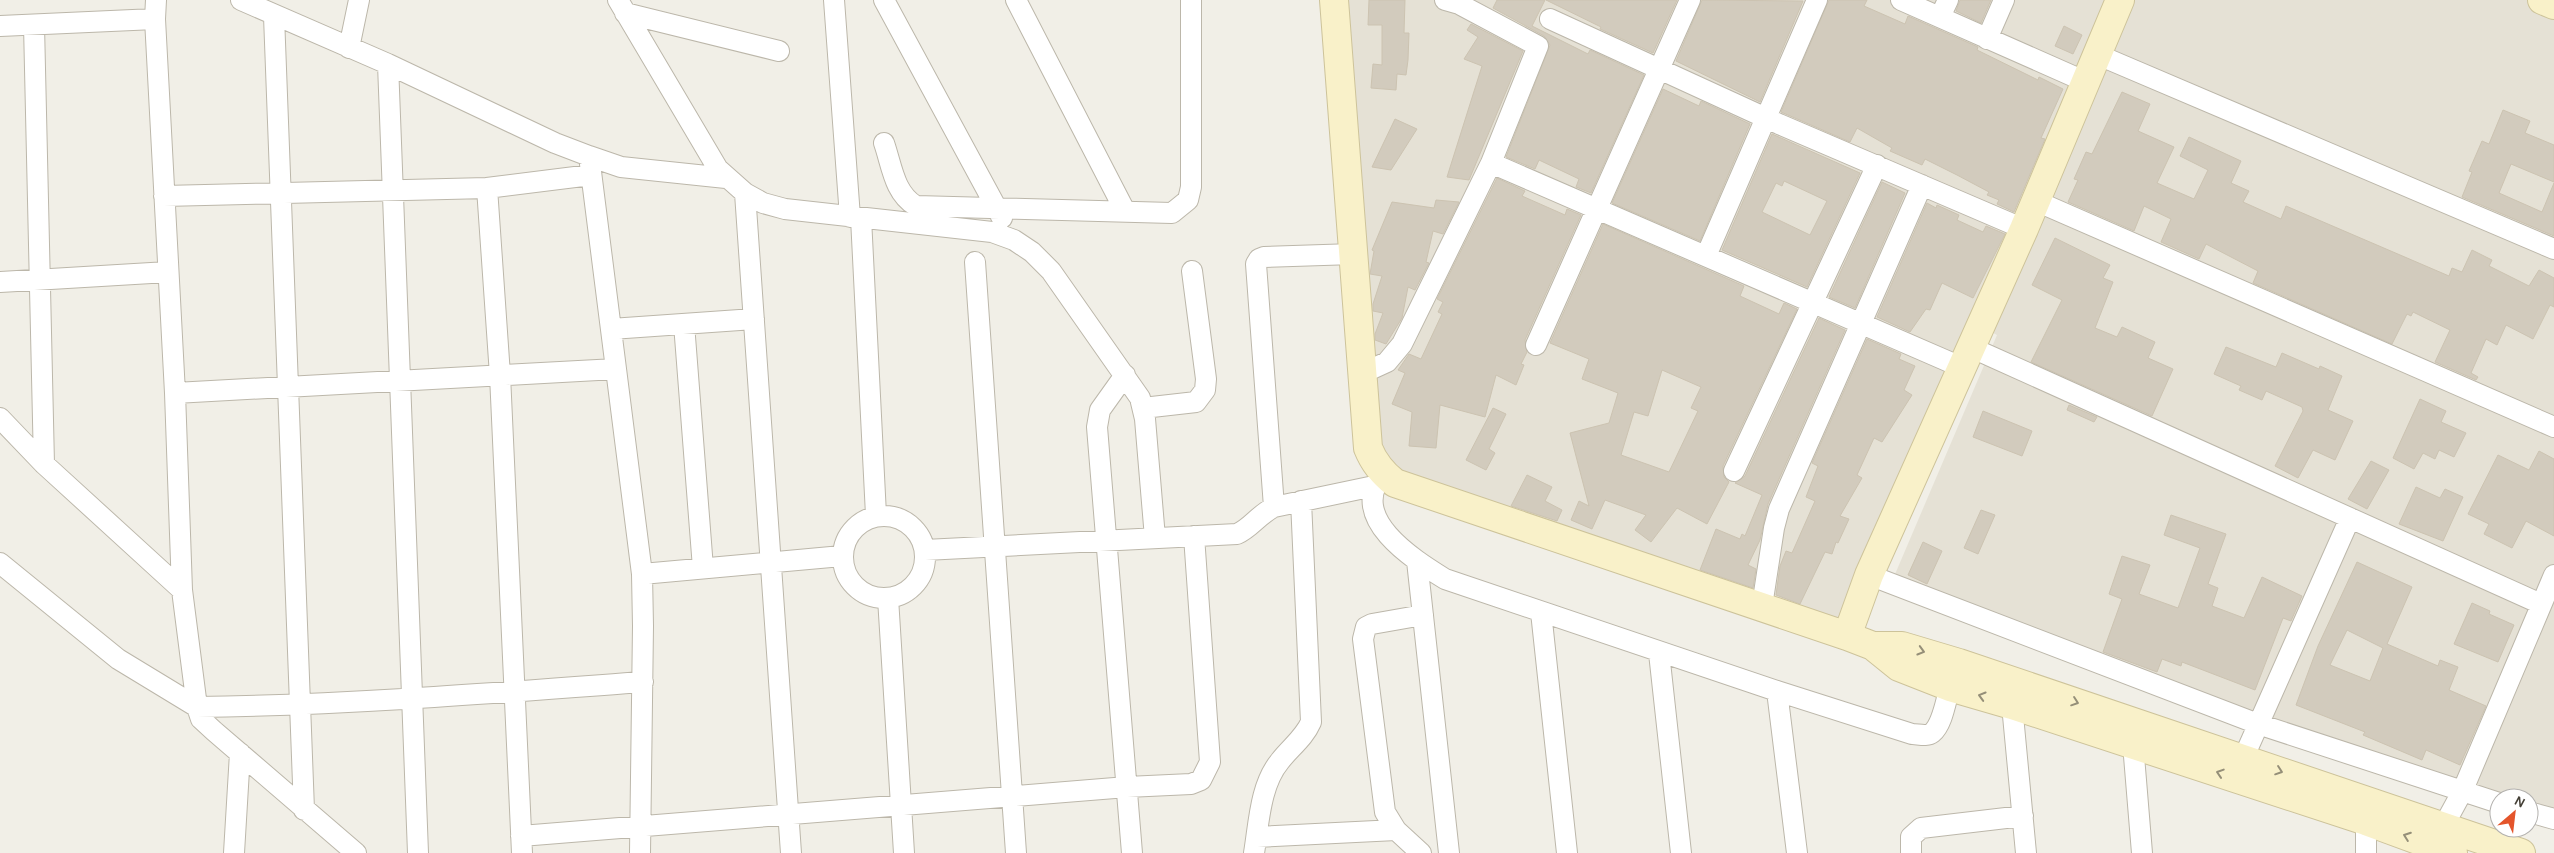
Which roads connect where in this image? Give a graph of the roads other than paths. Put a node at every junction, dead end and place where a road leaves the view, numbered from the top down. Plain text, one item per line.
1 (240, 0) edge
2 (359, 0) edge
3 (834, 0) edge
4 (884, 0) edge
5 (1016, 0) edge
6 (1191, 0) edge
7 (1334, 0) edge
8 (1445, 0) edge
9 (1690, 0) edge
10 (1817, 0) edge
11 (1901, 0) edge
12 (2004, 0) edge
13 (2120, 0) edge
14 (2542, 0) edge
15 (2554, 5) edge
16 (621, 6) edge
17 (155, 9) edge
18 (1944, 9) edge
19 (274, 16) junction
20 (1550, 19) dead end
21 (34, 25) junction
22 (0, 26) edge
23 (1987, 39) junction
24 (350, 48) junction
25 (779, 51) dead end
26 (2096, 54) junction
27 (388, 64) junction
28 (1659, 70) junction
29 (2084, 81) junction
30 (1766, 118) junction
31 (884, 143) dead end
32 (1491, 163) junction
33 (1876, 165) junction
34 (590, 166) junction
35 (726, 178) junction
36 (1922, 185) junction
37 (487, 188) junction
38 (392, 190) junction
39 (280, 193) junction
40 (745, 193) junction
41 (164, 196) junction
42 (2036, 201) junction
43 (997, 208) junction
44 (1597, 209) junction
45 (1125, 211) junction
46 (855, 217) junction
47 (2024, 229) junction
48 (1014, 240) junction
49 (2554, 249) edge
50 (1354, 254) junction
51 (1706, 256) junction
52 (975, 262) dead end
53 (1192, 270) dead end
54 (168, 272) junction
55 (42, 279) junction
56 (0, 282) edge
57 (1814, 302) junction
58 (754, 319) junction
59 (1860, 323) junction
60 (684, 324) junction
61 (611, 329) junction
62 (1536, 345) dead end
63 (1965, 357) junction
64 (616, 369) junction
65 (1363, 373) junction
66 (500, 375) junction
67 (1125, 375) junction
68 (399, 380) junction
69 (288, 386) junction
70 (175, 393) junction
71 (1143, 408) junction
72 (0, 418) edge
73 (2554, 427) edge
74 (44, 464) junction
75 (1734, 471) dead end
76 (1379, 480) junction
77 (1301, 502) junction
78 (1274, 507) junction
79 (876, 515) junction
80 (2350, 518) junction
81 (1194, 536) junction
82 (1155, 538) junction
83 (1106, 540) junction
84 (996, 546) junction
85 (925, 550) junction
86 (842, 556) junction
87 (1417, 561) junction
88 (0, 563) edge
89 (771, 563) junction
90 (703, 568) junction
91 (642, 574) junction
92 (1869, 575) junction
93 (2554, 575) edge
94 (182, 590) junction
95 (888, 598) junction
96 (2541, 604) junction
97 (1762, 606) junction
98 (1541, 612) junction
99 (1423, 615) junction
100 (1847, 636) junction
101 (1873, 646) junction
102 (1659, 653) junction
103 (643, 682) junction
104 (1950, 687) junction
105 (1777, 691) junction
106 (513, 692) junction
107 (411, 699) junction
108 (300, 705) junction
109 (2012, 705) junction
110 (197, 706) junction
111 (2258, 724) junction
112 (2133, 744) junction
113 (240, 753) junction
114 (2243, 759) junction
115 (1127, 787) junction
116 (2462, 792) junction
117 (1014, 796) junction
118 (2489, 800) edge
119 (901, 805) junction
120 (304, 810) junction
121 (788, 814) junction
122 (2539, 815) edge
123 (2023, 816) junction
124 (2554, 819) edge
125 (2366, 821) junction
126 (641, 826) junction
127 (2443, 826) junction
128 (1396, 830) junction
129 (522, 844) edge
130 (1256, 845) edge
131 (234, 853) edge
132 (356, 853) edge
133 (418, 853) edge
134 (640, 853) edge
135 (791, 853) edge
136 (904, 853) edge
137 (1016, 853) edge
138 (1132, 853) edge
139 (1421, 853) edge
140 (1450, 853) edge
141 (1567, 853) edge
142 (1681, 853) edge
143 (1797, 853) edge
144 (1911, 853) edge
145 (2026, 853) edge
146 (2142, 853) edge
147 (2366, 853) edge
148 (2453, 853) edge
149 (2521, 853) edge

1 - 19 street
2 - 24 street
3 - 46 street
4 - 43 street
5 - 45 street
6 - 45 street
7 - 50 main road
8 - 32 street
9 - 28 street
10 - 30 street
11 - 18 street
12 - 23 street
13 - 26 main road
14 - 15 main road
16 - 25 street
16 - 35 street
17 - 21 street
17 - 41 street
18 - 23 street
19 - 24 street
19 - 39 street
20 - 28 street
21 - 22 street
21 - 55 street
23 - 29 street
24 - 27 street
26 - 29 main road
26 - 49 street
27 - 34 street
27 - 38 street
28 - 30 street
28 - 44 street
29 - 42 main road
30 - 33 street
30 - 51 street
31 - 43 street
32 - 44 street
32 - 65 street
33 - 36 street
33 - 57 street
34 - 35 street
34 - 37 street
34 - 61 street
35 - 40 street
36 - 47 street
36 - 59 street
37 - 38 street
37 - 66 street
38 - 39 street
38 - 68 street
39 - 41 street
39 - 69 street
40 - 46 street
40 - 58 street
41 - 54 street
42 - 47 main road
42 - 73 street
43 - 45 street
43 - 48 street
44 - 51 street
44 - 62 street
46 - 48 street
46 - 79 street
47 - 63 main road
48 - 67 street
50 - 65 main road
50 - 78 street
51 - 57 street
52 - 84 street
53 - 71 street
54 - 55 street
54 - 70 street
55 - 56 street
55 - 74 street
57 - 59 street
57 - 75 street
58 - 60 street
58 - 89 street
59 - 63 street
59 - 97 street
60 - 61 street
60 - 90 street
61 - 64 street
63 - 80 street
63 - 92 main road
64 - 66 street
64 - 91 street
65 - 76 main road
66 - 68 street
66 - 106 street
67 - 71 street
67 - 83 street
68 - 69 street
68 - 107 street
69 - 70 street
69 - 108 street
70 - 94 street
71 - 82 street
72 - 74 street
74 - 94 street
76 - 77 street
76 - 87 street
76 - 97 main road
77 - 78 street
77 - 130 street
78 - 81 street
79 - 85 street
79 - 86 street
80 - 96 street
80 - 111 street
81 - 82 street
81 - 115 street
82 - 83 street
83 - 84 street
83 - 115 street
84 - 85 street
84 - 117 street
85 - 95 street
86 - 89 street
86 - 95 street
87 - 98 street
87 - 99 street
88 - 110 street
89 - 90 street
89 - 121 street
90 - 91 street
91 - 103 street
92 - 100 main road
92 - 111 street
93 - 96 street
94 - 110 street
95 - 119 street
96 - 116 street
97 - 100 main road
98 - 102 street
98 - 141 street
99 - 128 street
99 - 140 street
100 - 101 main road
101 - 104 main road
101 -> 114 main road
102 - 105 street
102 - 142 street
103 - 106 street
103 - 126 street
104 - 105 street
109 -> 104 main road
105 - 143 street
106 - 107 street
106 - 129 street
107 - 108 street
107 - 133 street
108 - 110 street
108 - 120 street
109 - 112 main road
109 - 123 street
110 - 113 street
111 - 114 street
111 - 116 street
125 -> 112 main road
112 - 146 street
113 - 120 street
113 - 131 street
114 -> 127 main road
115 - 117 street
115 - 138 street
116 - 118 street
116 - 127 street
117 - 119 street
117 - 137 street
119 - 121 street
119 - 136 street
120 - 132 street
121 - 126 street
121 - 135 street
122 - 124 street
123 - 144 street
123 - 145 street
125 - 147 street
148 -> 125 main road
126 - 129 street
126 - 134 street
127 - 149 main road
128 - 130 street
128 - 139 street

